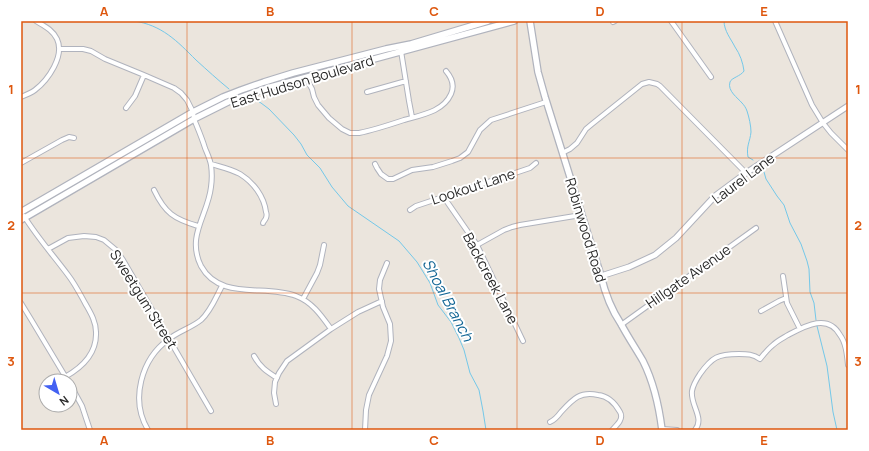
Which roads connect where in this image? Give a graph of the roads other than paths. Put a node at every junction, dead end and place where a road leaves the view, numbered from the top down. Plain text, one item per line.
1 (36, 21) edge
2 (488, 21) edge
3 (514, 21) edge
4 (530, 21) edge
5 (671, 21) edge
6 (775, 21) edge
7 (60, 49) junction
8 (400, 49) junction
9 (306, 70) junction
10 (446, 71) dead end
11 (144, 75) junction
12 (711, 77) dead end
13 (306, 78) junction
14 (406, 81) junction
15 (367, 92) dead end
16 (21, 98) edge
17 (546, 102) junction
18 (848, 106) edge
19 (126, 108) dead end
20 (193, 112) junction
21 (412, 117) junction
22 (194, 119) junction
23 (823, 122) junction
24 (74, 138) dead end
25 (848, 150) edge
26 (562, 153) junction
27 (21, 163) edge
28 (536, 163) dead end
29 (211, 164) junction
30 (375, 164) dead end
31 (746, 173) junction
32 (154, 190) dead end
33 (443, 196) junction
34 (410, 210) dead end
35 (21, 211) edge
36 (581, 215) junction
37 (23, 219) edge
38 (263, 223) dead end
39 (198, 226) junction
40 (756, 228) dead end
41 (324, 245) dead end
42 (477, 245) junction
43 (48, 249) junction
44 (387, 263) dead end
45 (601, 276) junction
46 (783, 276) dead end
47 (222, 286) junction
48 (786, 298) junction
49 (303, 300) junction
50 (382, 301) junction
51 (21, 304) edge
52 (761, 310) dead end
53 (621, 324) junction
54 (332, 328) junction
55 (800, 329) junction
56 (169, 338) junction
57 (523, 340) dead end
58 (254, 356) dead end
59 (848, 365) edge
60 (63, 373) edge
61 (74, 373) edge
62 (276, 378) junction
63 (78, 399) edge
64 (276, 404) dead end
65 (211, 411) dead end
66 (550, 422) dead end
67 (90, 430) edge
68 (148, 430) edge
69 (365, 430) edge
70 (612, 430) edge
71 (662, 430) edge
72 (677, 430) edge
73 (695, 430) edge

1 - 7 street
2 - 8 main road, East Hudson Boulevard
3 - 8 main road, East Hudson Boulevard
4 - 17 main road, Robinwood Road
5 - 12 street
6 - 23 street
7 - 11 street
7 - 16 street
8 - 9 main road, East Hudson Boulevard
8 - 13 main road, East Hudson Boulevard
8 - 14 street
9 - 13 main road
9 - 20 main road, East Hudson Boulevard
10 - 21 street
11 - 19 street
11 - 20 street
13 - 21 street
13 - 22 main road, East Hudson Boulevard
14 - 15 street
14 - 21 street
17 - 26 main road, Robinwood Road
17 - 30 street
18 - 23 street, Laurel Lane
20 - 22 street
20 - 35 main road, East Hudson Boulevard
22 - 29 street
22 - 37 main road, East Hudson Boulevard
23 - 25 street
23 - 31 street, Laurel Lane
24 - 27 street
26 - 31 street
26 - 36 main road, Robinwood Road
28 - 33 street, Lookout Lane
29 - 38 street
29 - 39 street
31 - 45 street, Laurel Lane
32 - 39 street
33 - 34 street, Lookout Lane
33 - 42 street, Backcreek Lane
35 - 37 street
36 - 42 street
36 - 45 main road, Robinwood Road
37 - 43 street
39 - 47 street
40 - 53 street, Hillgate Avenue
41 - 49 street
42 - 57 street, Backcreek Lane
43 - 56 street, Sweetgum Street
43 - 61 street
44 - 50 street
45 - 53 main road, Robinwood Road
46 - 48 street
47 - 49 street
47 - 56 street
48 - 52 street
48 - 55 street
49 - 54 street
50 - 54 street
50 - 69 street
51 - 60 street
53 - 71 main road, Robinwood Road
54 - 62 street
55 - 59 street
55 - 73 street
56 - 65 street, Sweetgum Street
56 - 68 street
58 - 62 street
62 - 64 street
63 - 67 street
66 - 70 street
71 - 72 street

